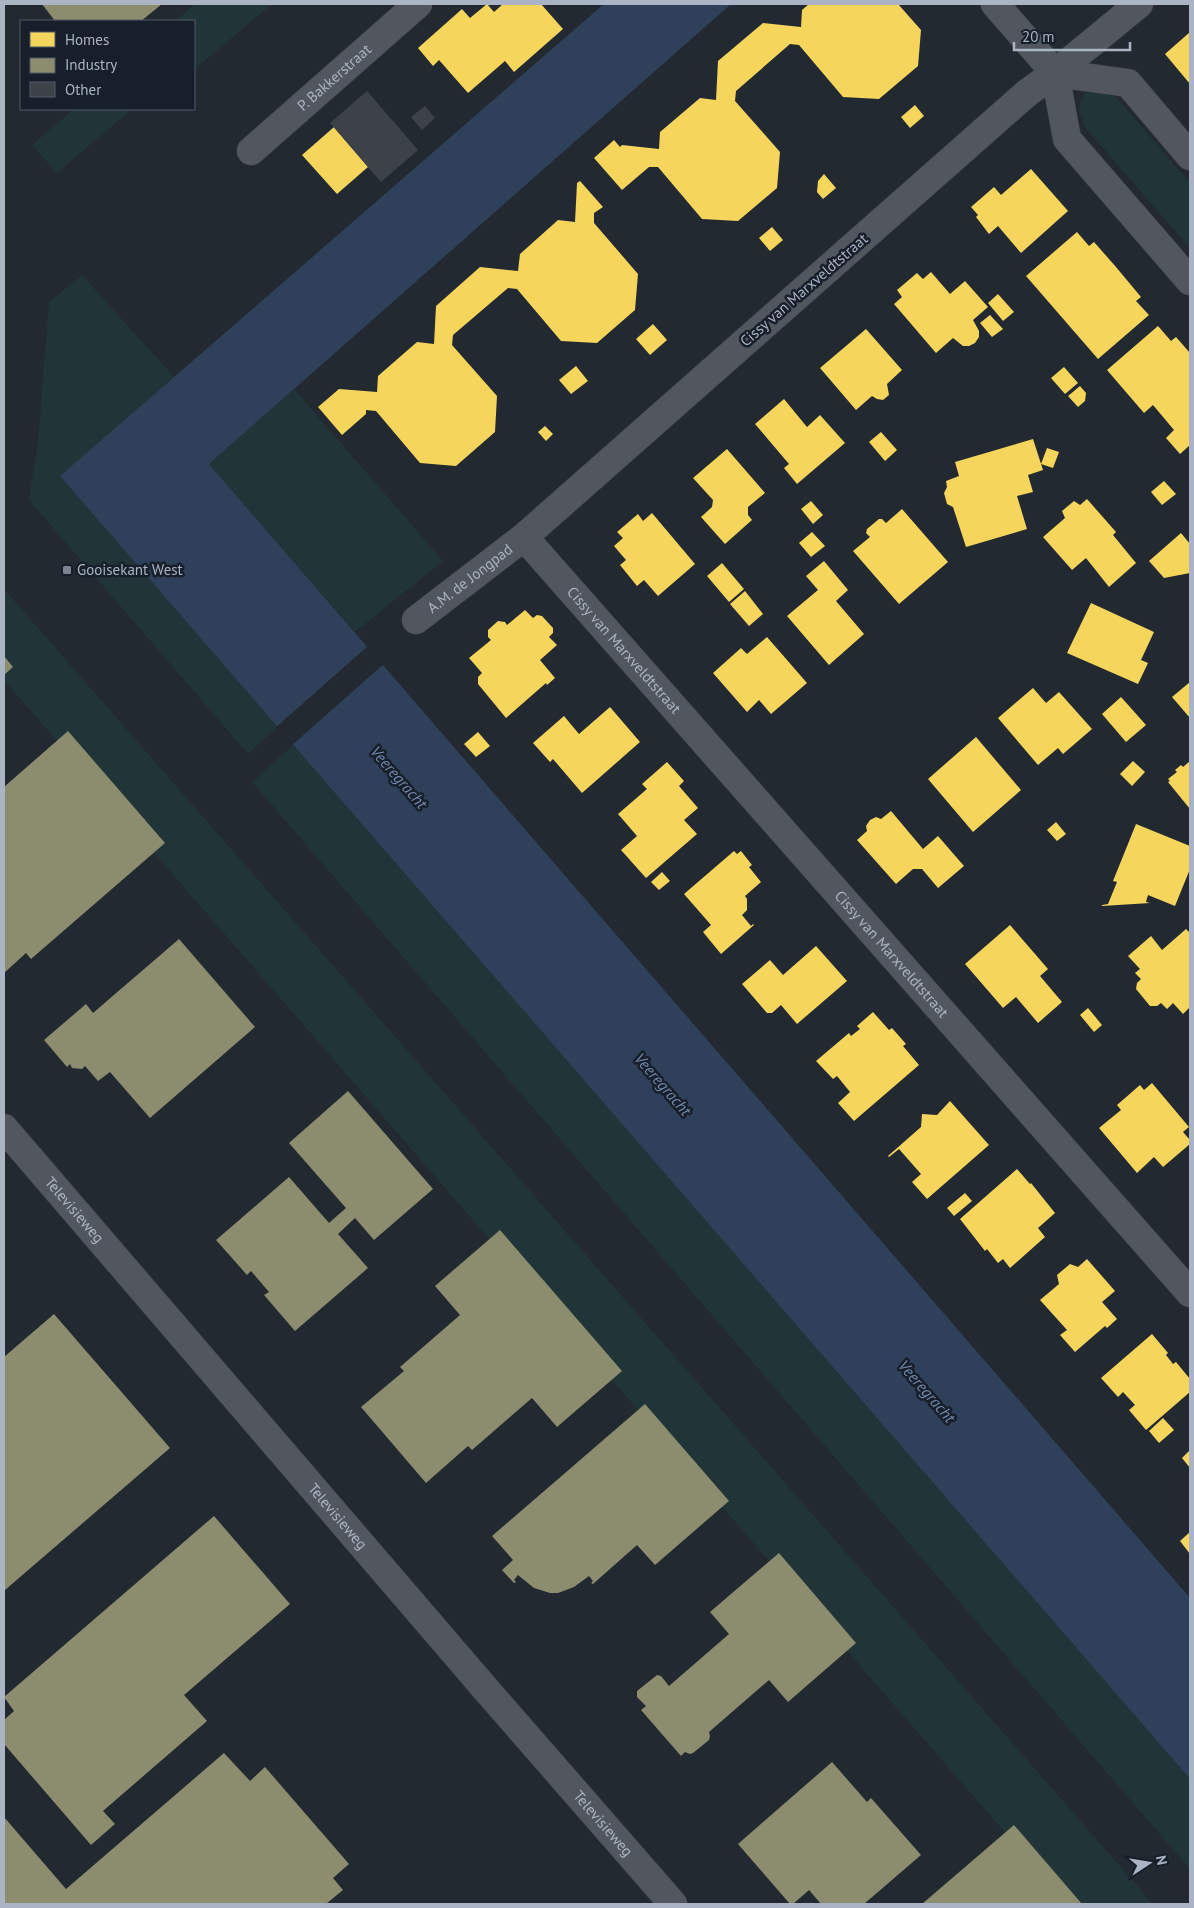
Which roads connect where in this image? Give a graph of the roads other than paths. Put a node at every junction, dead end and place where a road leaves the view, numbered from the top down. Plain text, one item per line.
1 (418, 4) edge
2 (996, 4) edge
3 (1139, 4) edge
4 (1055, 73) junction
5 (251, 151) dead end
6 (1190, 156) edge
7 (1190, 281) edge
8 (524, 537) junction
9 (416, 620) dead end
10 (4, 1128) edge
11 (1190, 1293) edge
12 (673, 1904) edge

1 - 5 street, P. Bakkerstraat
2 - 4 street
3 - 4 street, Cissy van Marxveldtstraat
4 - 6 street
4 - 7 street
4 - 8 street, Cissy van Marxveldtstraat
8 - 9 street, A.M. de Jongpad
8 - 11 street, Cissy van Marxveldtstraat
10 - 12 street, Televisieweg

